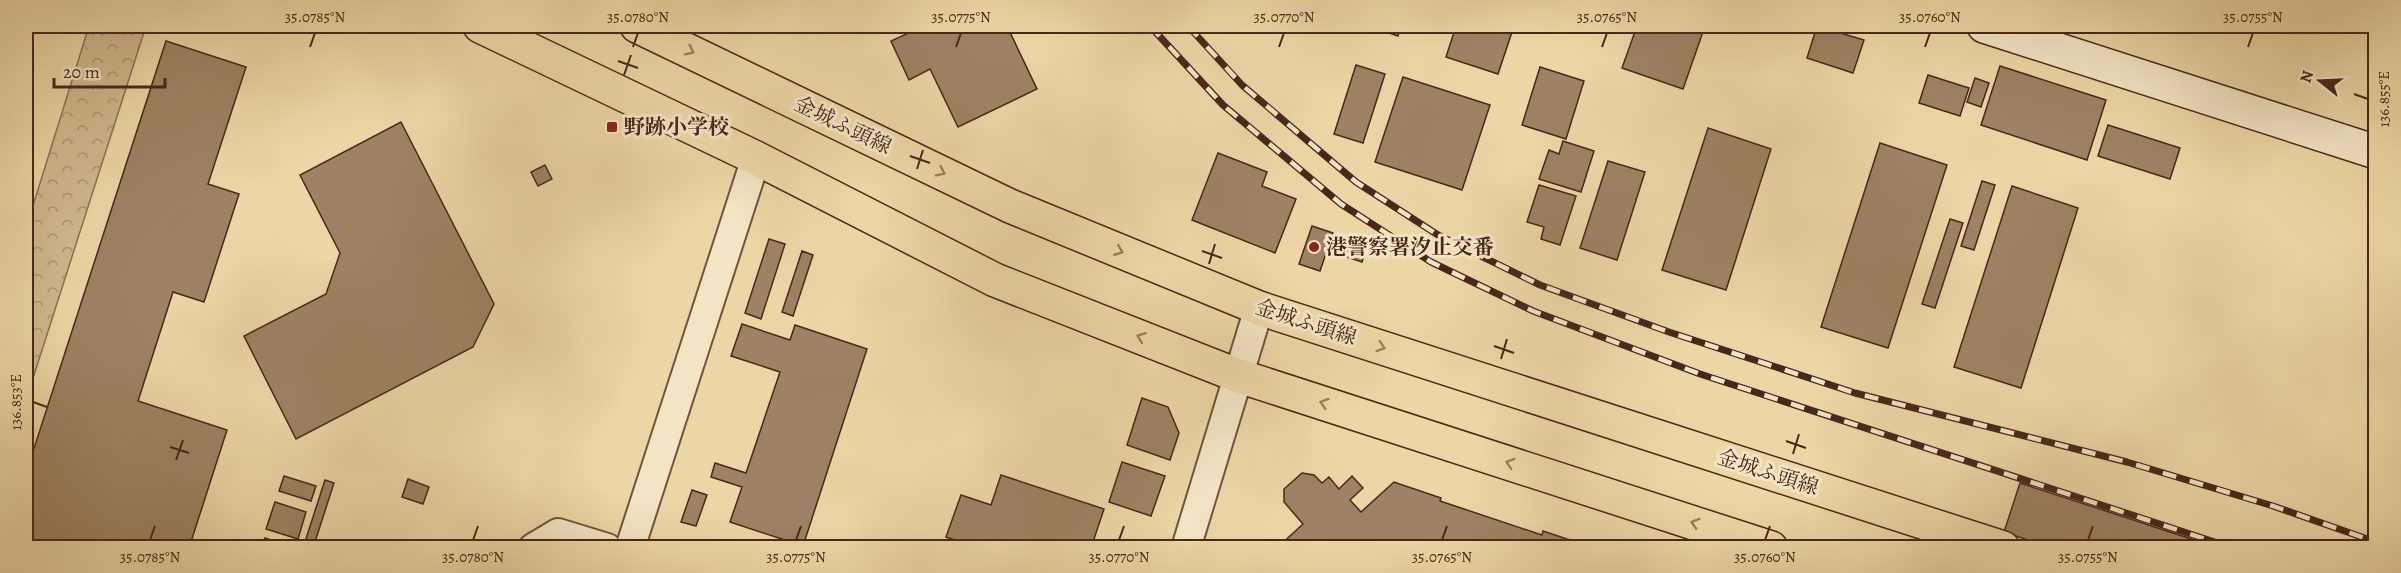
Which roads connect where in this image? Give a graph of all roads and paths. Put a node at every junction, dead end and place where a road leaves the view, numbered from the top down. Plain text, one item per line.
1 (480, 26) edge
2 (637, 26) edge
3 (1984, 26) edge
4 (2376, 152) edge
5 (756, 158) junction
6 (1259, 308) junction
7 (1239, 376) junction
8 (533, 548) edge
9 (607, 548) edge
10 (630, 548) edge
11 (1186, 548) edge
12 (1771, 548) edge
13 (2003, 548) edge

1 - 5 main road
2 -> 6 main road, 金城ふ頭線
3 - 4 street
7 -> 5 main road
5 - 10 street
6 - 7 street
6 -> 13 main road, 金城ふ頭線
7 - 11 street
12 -> 7 main road
8 - 9 street

